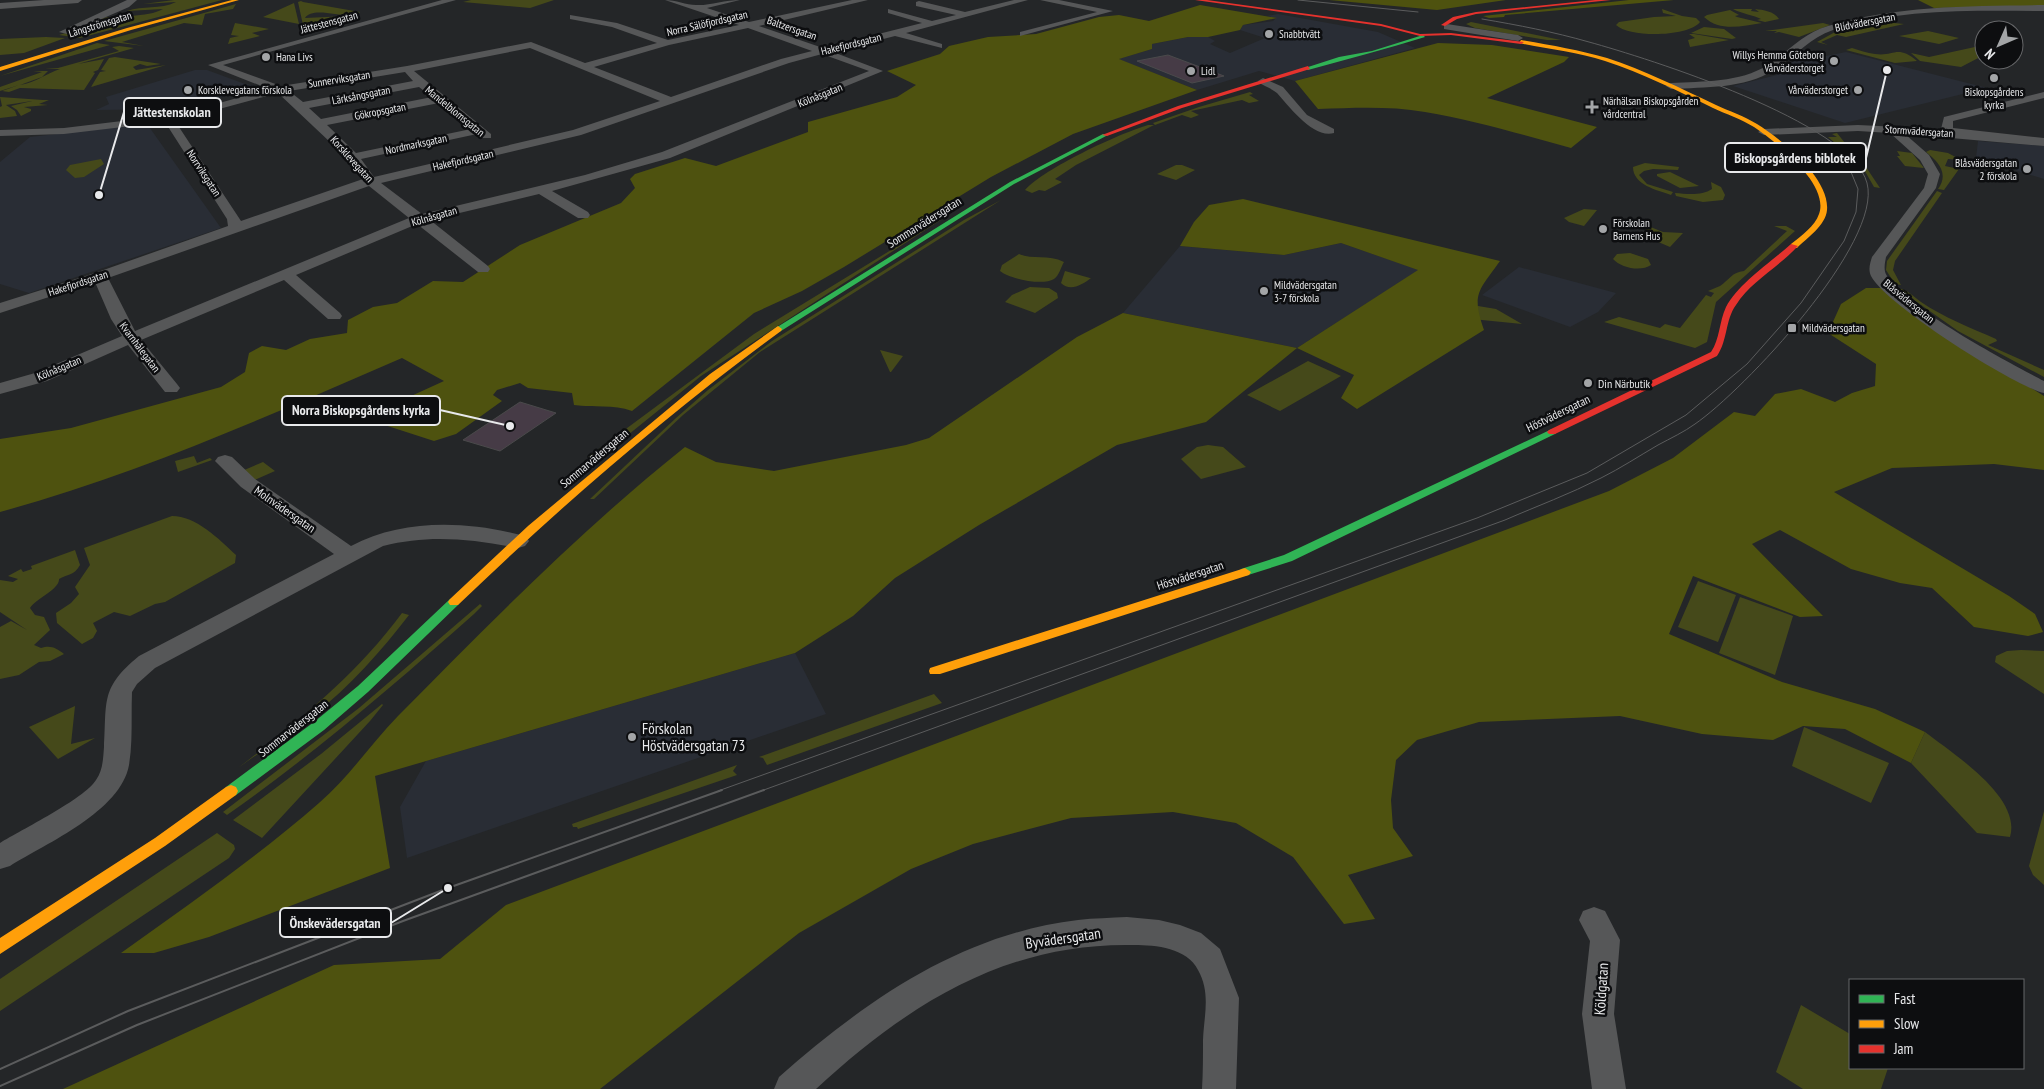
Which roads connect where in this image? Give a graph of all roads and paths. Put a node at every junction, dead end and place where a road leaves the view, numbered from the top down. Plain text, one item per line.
1 (78, 0) edge
2 (133, 0) edge
3 (237, 0) edge
4 (452, 0) edge
5 (668, 0) edge
6 (736, 0) edge
7 (864, 0) edge
8 (1024, 0) edge
9 (1044, 0) edge
10 (1197, 0) edge
11 (1226, 0) edge
12 (1567, 0) edge
13 (1609, 0) edge
14 (29, 2) edge
15 (973, 2) dead end
16 (919, 4) dead end
17 (0, 6) edge
18 (997, 6) junction
19 (699, 8) junction
20 (2044, 8) edge
21 (891, 12) dead end
22 (966, 14) junction
23 (2, 17) dead end
24 (573, 17) dead end
25 (930, 23) junction
26 (747, 25) junction
27 (1406, 25) junction
28 (1446, 29) junction
29 (64, 32) dead end
30 (896, 32) junction
31 (1024, 34) dead end
32 (1423, 36) junction
33 (667, 43) junction
34 (939, 46) dead end
35 (824, 51) junction
36 (1341, 58) junction
37 (213, 65) joint
38 (584, 66) junction
39 (0, 69) edge
40 (407, 69) junction
41 (878, 71) joint
42 (1263, 81) junction
43 (421, 83) junction
44 (1671, 86) junction
45 (280, 89) junction
46 (2044, 95) edge
47 (440, 99) junction
48 (671, 101) junction
49 (301, 106) junction
50 (168, 119) junction
51 (319, 123) junction
52 (480, 130) junction
53 (1893, 130) junction
54 (1330, 131) dead end
55 (1764, 132) junction
56 (0, 133) edge
57 (1952, 133) junction
58 (2044, 142) edge
59 (505, 151) junction
60 (353, 157) junction
61 (371, 181) junction
62 (540, 189) junction
63 (583, 215) dead end
64 (418, 219) junction
65 (235, 227) junction
66 (483, 269) dead end
67 (286, 274) junction
68 (100, 276) junction
69 (0, 308) edge
70 (334, 316) dead end
71 (131, 338) junction
72 (171, 388) dead end
73 (2044, 388) edge
74 (0, 389) edge
75 (225, 461) dead end
76 (518, 541) junction
77 (348, 554) junction
78 (935, 671) dead end
79 (0, 857) edge
80 (1594, 920) dead end
81 (0, 947) edge
82 (791, 1089) edge
83 (1219, 1089) edge
84 (1609, 1089) edge

1 - 14 street
2 - 29 street
3 - 39 street, Långströmsgatan
4 - 37 street, Jättestensgatan
5 - 19 street, Baltzersgatan
6 - 19 street
7 - 26 street, Norra Sälöfjordsgatan
8 - 18 street, Hakefjordsgatan
9 - 31 street
10 - 27 street
11 - 27 street
12 - 28 street
13 - 28 street
14 - 17 street
14 - 23 street
15 - 18 street, Hakefjordsgatan
16 - 22 street, Hakefjordsgatan
18 - 22 street, Hakefjordsgatan
19 - 26 street, Baltzersgatan
20 - 44 street, Blidvädersgatan
21 - 25 street, Hakefjordsgatan
22 - 25 street, Hakefjordsgatan
24 - 33 street
25 - 30 street, Hakefjordsgatan
26 - 33 street, Norra Sälöfjordsgatan
26 - 35 street, Baltzersgatan
27 - 32 street
27 - 36 street, Sommarvädersgatan
28 - 32 street
28 - 44 street, Höstvädersgatan
30 - 34 street
30 - 35 street, Hakefjordsgatan
32 - 36 street, Sommarvädersgatan
33 - 38 street, Norra Sälöfjordsgatan
35 - 41 street, Baltzersgatan
35 - 48 street, Hakefjordsgatan
36 - 42 street, Sommarvädersgatan
37 - 45 street, Korsklevegatan
38 - 40 street, Sunnerviksgatan
38 - 48 street, Sunnerviksgatan
40 - 43 street, Mandelblomsgatan
40 - 45 street, Sunnerviksgatan
41 - 62 street, Kölnåsgatan
42 - 54 street
42 - 76 street, Sommarvädersgatan
43 - 47 street, Mandelblomsgatan
43 - 49 street, Lärksångsgatan
44 - 55 street, Höstvädersgatan
45 - 49 street, Korsklevegatan
45 - 50 street, Sunnerviksgatan
46 - 57 street
47 - 51 street, Gökropsgatan
47 - 52 street, Mandelblomsgatan
48 - 59 street, Hakefjordsgatan
49 - 51 street, Korsklevegatan
50 - 56 street, Sunnerviksgatan
50 - 65 street, Norrviksgatan
51 - 60 street, Korsklevegatan
52 - 59 street, Mandelblomsgatan
52 - 60 street, Nordmarksgatan
53 - 55 street, Stormvädersgatan
53 - 57 street, Stormvädersgatan
53 - 73 street, Blåsvädersgatan
55 - 78 street, Höstvädersgatan
57 - 58 street, Stormvädersgatan
59 - 61 street, Hakefjordsgatan
60 - 61 street, Korsklevegatan
61 - 64 street, Korsklevegatan
61 - 65 street, Hakefjordsgatan
62 - 63 street
62 - 64 street, Kölnåsgatan
64 - 66 street, Korsklevegatan
64 - 67 street, Kölnåsgatan
65 - 68 street, Hakefjordsgatan
67 - 70 street
67 - 71 street, Kölnåsgatan
68 - 69 street, Hakefjordsgatan
68 - 71 street, Kvarnhålegatan
71 - 72 street, Kvarnhålegatan
71 - 74 street, Kölnåsgatan
75 - 77 street, Molnvädersgatan
76 - 77 street
76 - 81 street, Sommarvädersgatan
77 - 79 street
80 - 84 street, Köldgatan
82 - 83 street, Byvädersgatan

